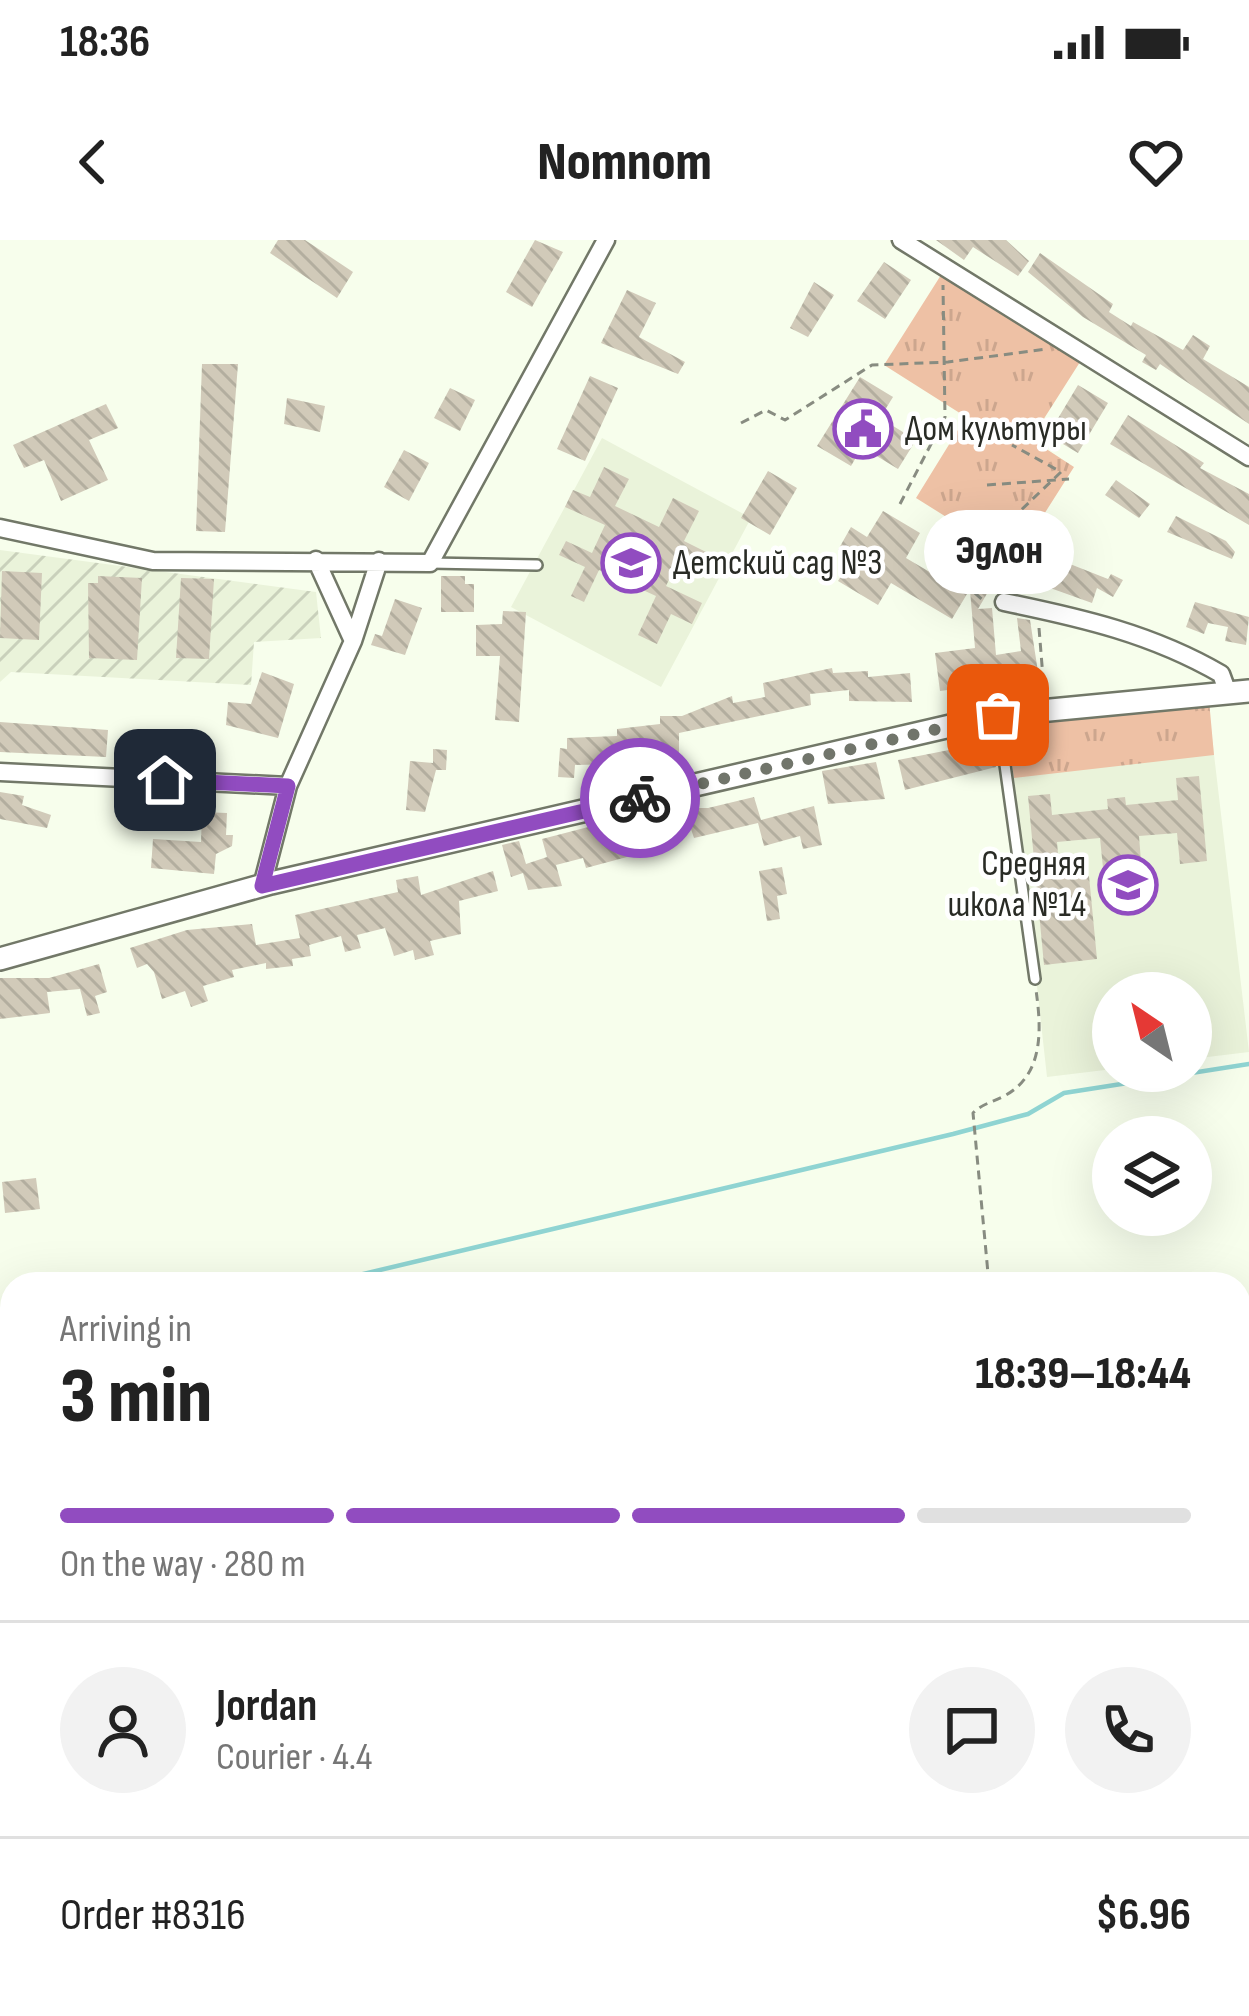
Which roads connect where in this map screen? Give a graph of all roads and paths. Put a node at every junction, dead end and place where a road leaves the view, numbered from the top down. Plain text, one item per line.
1 (606, 240) edge
2 (901, 240) edge
3 (942, 266) junction
4 (1073, 345) junction
5 (948, 362) junction
6 (741, 423) dead end
7 (1012, 445) dead end
8 (1249, 457) edge
9 (1069, 479) dead end
10 (1053, 480) junction
11 (987, 485) dead end
12 (901, 504) dead end
13 (0, 528) edge
14 (316, 560) junction
15 (379, 561) junction
16 (430, 563) junction
17 (537, 565) dead end
18 (1004, 602) joint
19 (1040, 610) junction
20 (353, 640) junction
21 (1238, 692) edge
22 (1045, 710) junction
23 (998, 715) junction
24 (0, 772) edge
25 (288, 786) junction
26 (262, 886) junction
27 (0, 958) edge
28 (1035, 979) joint
29 (988, 1272) edge

1 - 16 street
2 - 3 street
3 - 4 street
3 - 5 path
4 - 5 path
4 - 8 street
5 - 6 path
5 - 12 path
7 - 10 path
9 - 10 path
10 - 11 path
10 - 18 path
13 - 14 street
14 - 15 street
14 - 20 street
15 - 16 street
15 - 20 street
16 - 17 lane
18 - 19 street
19 - 21 street
19 - 22 path
20 - 25 street
21 - 22 street
22 - 23 street
23 - 26 street
23 - 28 lane
24 - 25 street
25 - 26 street
26 - 27 street
28 - 29 path

